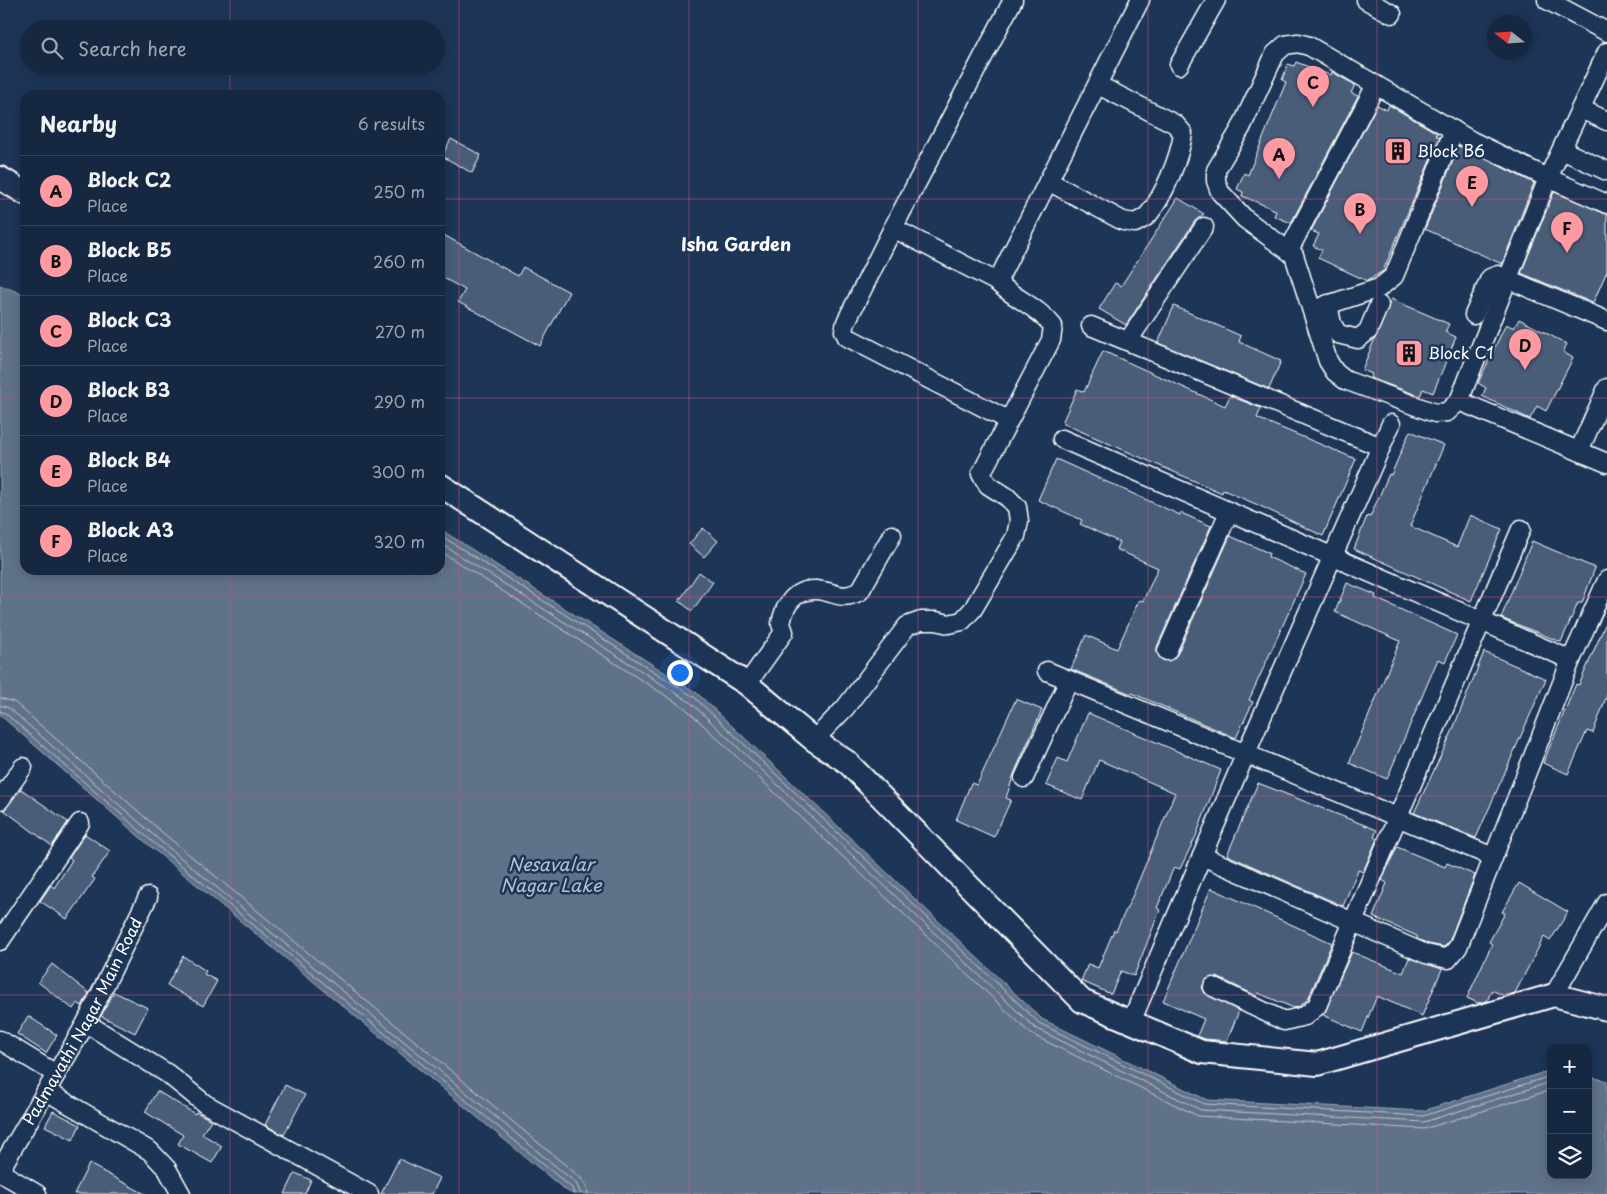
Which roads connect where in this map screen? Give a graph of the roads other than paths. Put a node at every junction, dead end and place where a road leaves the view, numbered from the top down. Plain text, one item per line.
1 (1013, 0) edge
2 (1140, 0) edge
3 (1216, 0) edge
4 (1366, 0) edge
5 (1547, 0) edge
6 (1392, 14) dead end
7 (1607, 32) edge
8 (1607, 52) edge
9 (1179, 65) dead end
10 (1098, 85) junction
11 (1376, 85) junction
12 (1581, 109) junction
13 (1607, 121) edge
14 (1454, 130) junction
15 (1562, 150) junction
16 (1607, 171) edge
17 (0, 178) edge
18 (1548, 178) junction
19 (1048, 181) junction
20 (20, 190) edge
21 (1607, 204) edge
22 (1204, 227) dead end
23 (893, 228) junction
24 (1289, 250) junction
25 (1508, 279) junction
26 (997, 282) junction
27 (1379, 305) dead end
28 (1320, 307) junction
29 (1474, 316) dead end
30 (1607, 322) edge
31 (1091, 326) dead end
32 (1128, 341) junction
33 (1607, 388) edge
34 (1458, 401) junction
35 (1008, 420) junction
36 (1391, 424) dead end
37 (1062, 439) dead end
38 (1381, 447) junction
39 (1579, 451) junction
40 (1607, 463) edge
41 (445, 488) edge
42 (1229, 512) junction
43 (1521, 529) dead end
44 (892, 535) dead end
45 (1332, 558) junction
46 (1607, 580) edge
47 (1481, 621) junction
48 (1167, 651) dead end
49 (1571, 660) junction
50 (1047, 671) dead end
51 (1069, 680) junction
52 (747, 684) junction
53 (814, 740) junction
54 (1246, 753) junction
55 (22, 767) dead end
56 (1024, 778) dead end
57 (0, 800) edge
58 (1398, 815) junction
59 (80, 823) dead end
60 (1202, 856) junction
61 (1493, 857) junction
62 (148, 897) dead end
63 (1607, 903) edge
64 (1352, 922) junction
65 (0, 942) edge
66 (1213, 987) dead end
67 (1554, 995) junction
68 (1607, 1009) edge
69 (1132, 1022) junction
70 (86, 1023) junction
71 (0, 1040) edge
72 (56, 1074) junction
73 (46, 1091) junction
74 (0, 1171) edge
75 (37, 1194) edge
76 (181, 1194) edge
77 (369, 1194) edge

1 - 23 street
2 - 10 street
3 - 9 street
4 - 6 street
5 - 7 street
8 - 12 street
10 - 19 street
10 - 19 street
11 - 14 street
11 - 24 street
11 - 24 street
12 - 13 street
12 - 15 street
14 - 18 street
14 - 28 street
15 - 16 street
15 - 18 street
17 - 20 street
18 - 21 street
18 - 25 street
19 - 26 street
22 - 32 street
23 - 26 street
23 - 35 street
24 - 28 street
25 - 29 street
25 - 30 street
25 - 34 street
26 - 35 street
27 - 28 street
28 - 34 street
31 - 32 street
32 - 38 street
33 - 39 street
34 - 39 street
35 - 53 street
36 - 38 street
37 - 42 street
38 - 45 street
39 - 40 street
41 - 52 street
42 - 45 street
42 - 48 street
43 - 47 street
44 - 52 street
45 - 47 street
45 - 54 street
46 - 49 street
47 - 49 street
47 - 58 street
49 - 61 street
50 - 51 street
51 - 54 street
51 - 56 street
52 - 53 street
53 - 69 street
54 - 58 street
54 - 60 street
55 - 57 street
58 - 61 street
58 - 64 street
59 - 65 street
60 - 64 street
60 - 69 street
61 - 64 street
62 - 70 street, Padmavathi Nagar Main Road
63 - 67 street
64 - 66 street
67 - 68 street
67 - 69 street
70 - 72 street, Padmavathi Nagar Main Road
70 - 77 street
71 - 72 street
72 - 73 street, Padmavathi Nagar Main Road
73 - 74 street, Padmavathi Nagar Main Road
73 - 76 street
74 - 75 street

